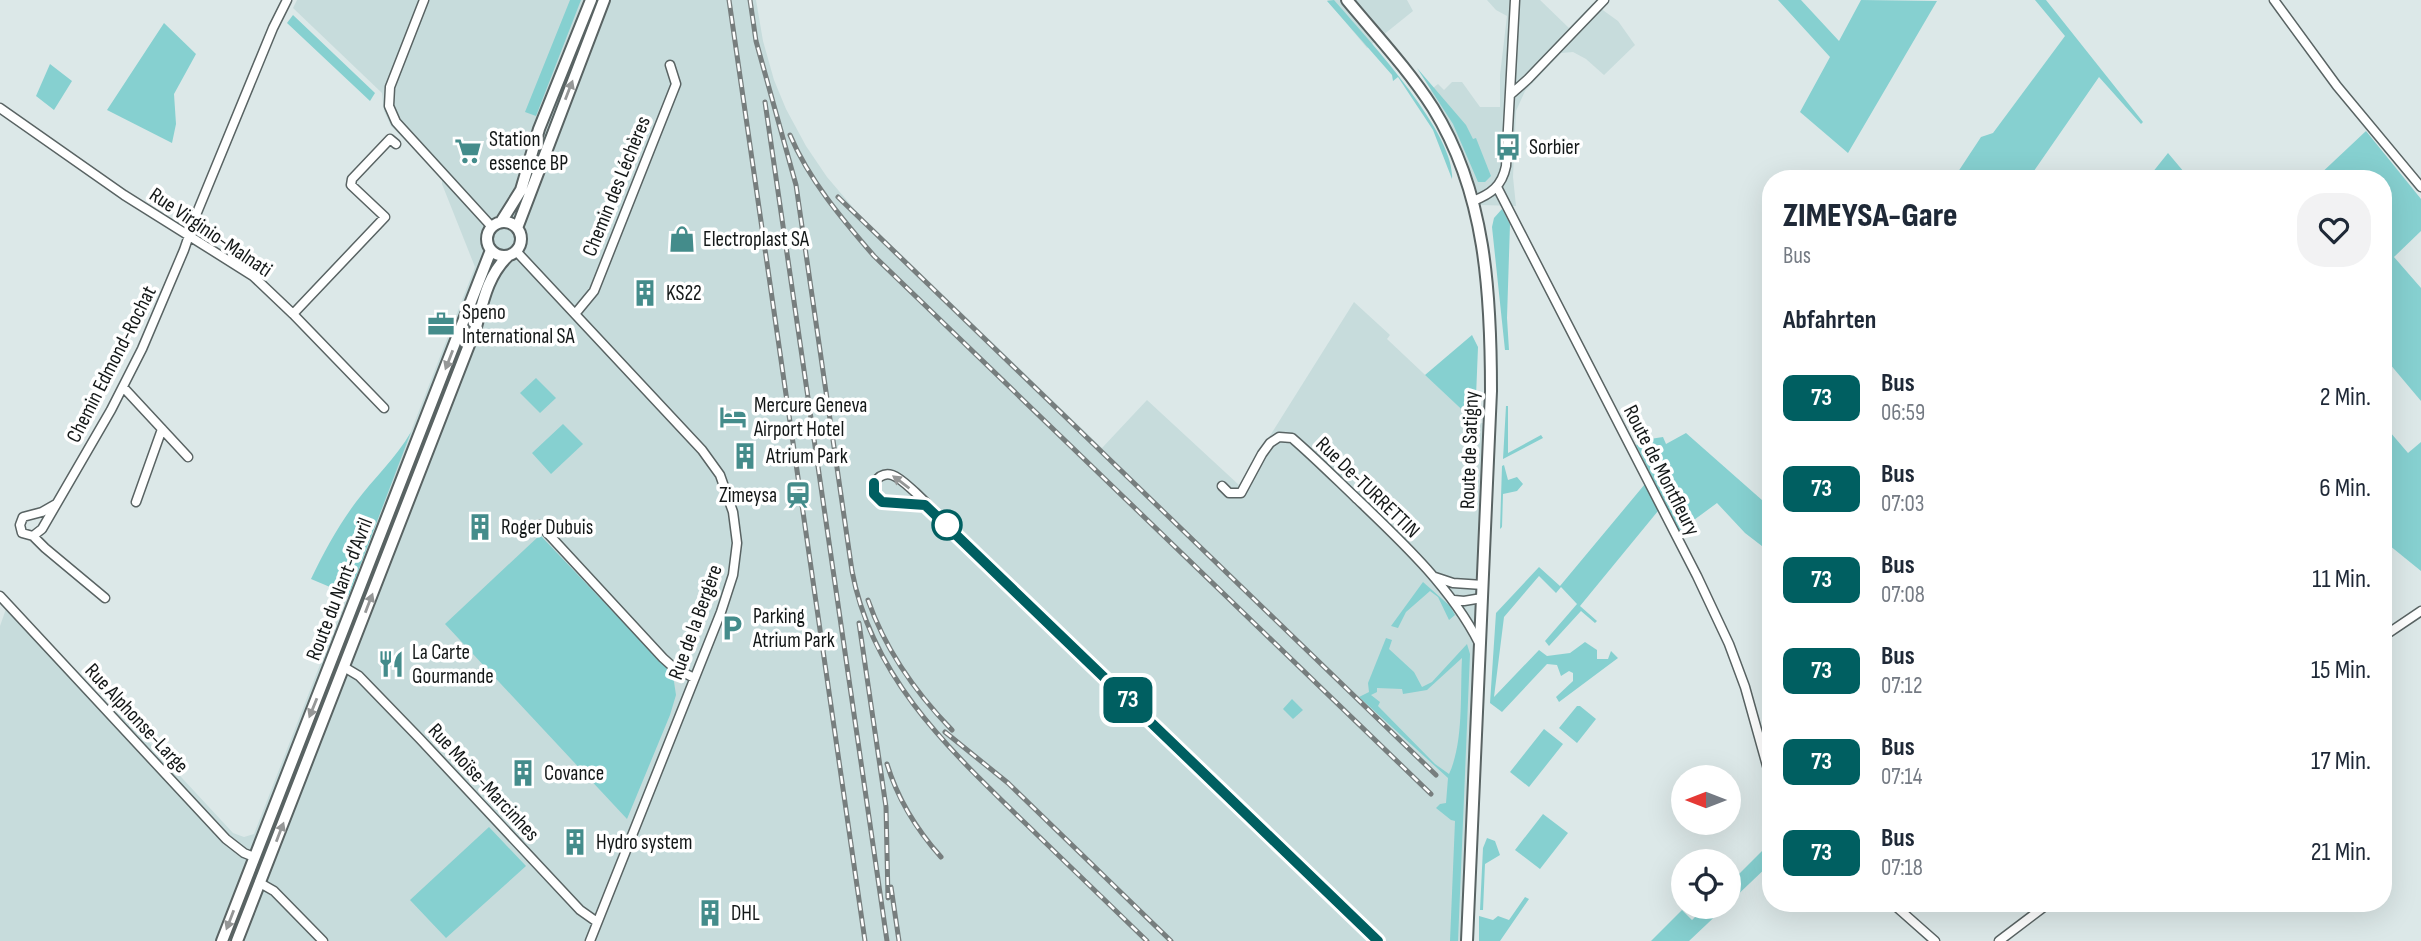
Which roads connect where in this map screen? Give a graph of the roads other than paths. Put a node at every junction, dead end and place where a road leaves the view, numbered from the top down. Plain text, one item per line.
1 (287, 0) edge
2 (424, 0) edge
3 (591, 0) edge
4 (604, 0) edge
5 (1347, 0) edge
6 (1514, 0) edge
7 (1604, 0) edge
8 (2274, 0) edge
9 (670, 65) dead end
10 (1510, 94) junction
11 (0, 108) edge
12 (396, 144) dead end
13 (1497, 187) junction
14 (2421, 187) edge
15 (1473, 201) junction
16 (497, 224) junction
17 (517, 229) junction
18 (188, 236) junction
19 (491, 250) junction
20 (512, 253) junction
21 (293, 314) junction
22 (575, 314) junction
23 (123, 387) junction
24 (384, 408) dead end
25 (162, 429) junction
26 (188, 457) dead end
27 (1222, 486) dead end
28 (136, 502) dead end
29 (56, 504) junction
30 (925, 505) junction
31 (540, 525) dead end
32 (33, 536) junction
33 (1433, 576) junction
34 (1483, 585) junction
35 (0, 596) edge
36 (105, 598) dead end
37 (1482, 598) junction
38 (1454, 600) junction
39 (2421, 611) edge
40 (2392, 631) edge
41 (1480, 646) junction
42 (344, 667) junction
43 (694, 678) junction
44 (1762, 748) edge
45 (254, 857) junction
46 (260, 883) junction
47 (1902, 912) edge
48 (2039, 912) edge
49 (597, 922) junction
50 (222, 941) edge
51 (237, 941) edge
52 (323, 941) edge
53 (590, 941) edge
54 (1377, 941) edge
55 (1466, 941) edge
56 (1935, 941) edge
57 (1998, 941) edge

1 - 18 street, Chemin Edmond-Rochat
2 - 16 street
3 - 16 main road
17 -> 4 main road
5 - 15 main road, Route de Satigny
6 - 10 street
7 - 10 street
8 - 14 street
9 - 22 street, Chemin des Léchères
10 - 13 street
11 - 18 street, Rue Virginio-Malnati
12 - 21 street
13 - 15 street
13 - 44 street, Route de Montfleury
15 - 34 main road, Route de Satigny
16 - 17 main road
16 - 19 main road
17 - 20 main road
18 - 21 street, Rue Virginio-Malnati
18 - 23 street, Chemin Edmond-Rochat
19 - 20 main road
19 -> 45 main road, Route du Nant-d'Avril
20 - 22 street, Rue de la Bergère
42 -> 20 main road, Route du Nant-d'Avril
21 - 24 street, Rue Virginio-Malnati
22 - 43 street, Rue de la Bergère
23 - 25 street
23 - 29 street, Chemin Edmond-Rochat
25 - 26 street
25 - 28 street
27 - 33 street, Rue De-TURRETTIN
29 - 32 street, Chemin Edmond-Rochat
29 - 32 street
30 -> 30 street
30 - 54 street
31 - 43 street
32 - 36 street
33 - 34 street
33 - 38 street, Rue De-TURRETTIN
34 - 37 main road, Route de Satigny
35 - 45 street, Rue Alphonse-Large
37 - 38 street
37 - 41 main road, Route de Satigny
38 - 41 street, Rue De-TURRETTIN
39 - 40 street
41 - 55 main road, Route de Satigny
46 -> 42 main road, Route du Nant-d'Avril
42 - 49 street, Rue Moïse-Marcinhes
43 - 49 street, Rue de la Bergère
45 -> 50 main road, Route du Nant-d'Avril
46 - 51 main road, Route du Nant-d'Avril
46 - 52 street
47 - 56 street
48 - 57 street
49 - 53 street, Rue de la Bergère

